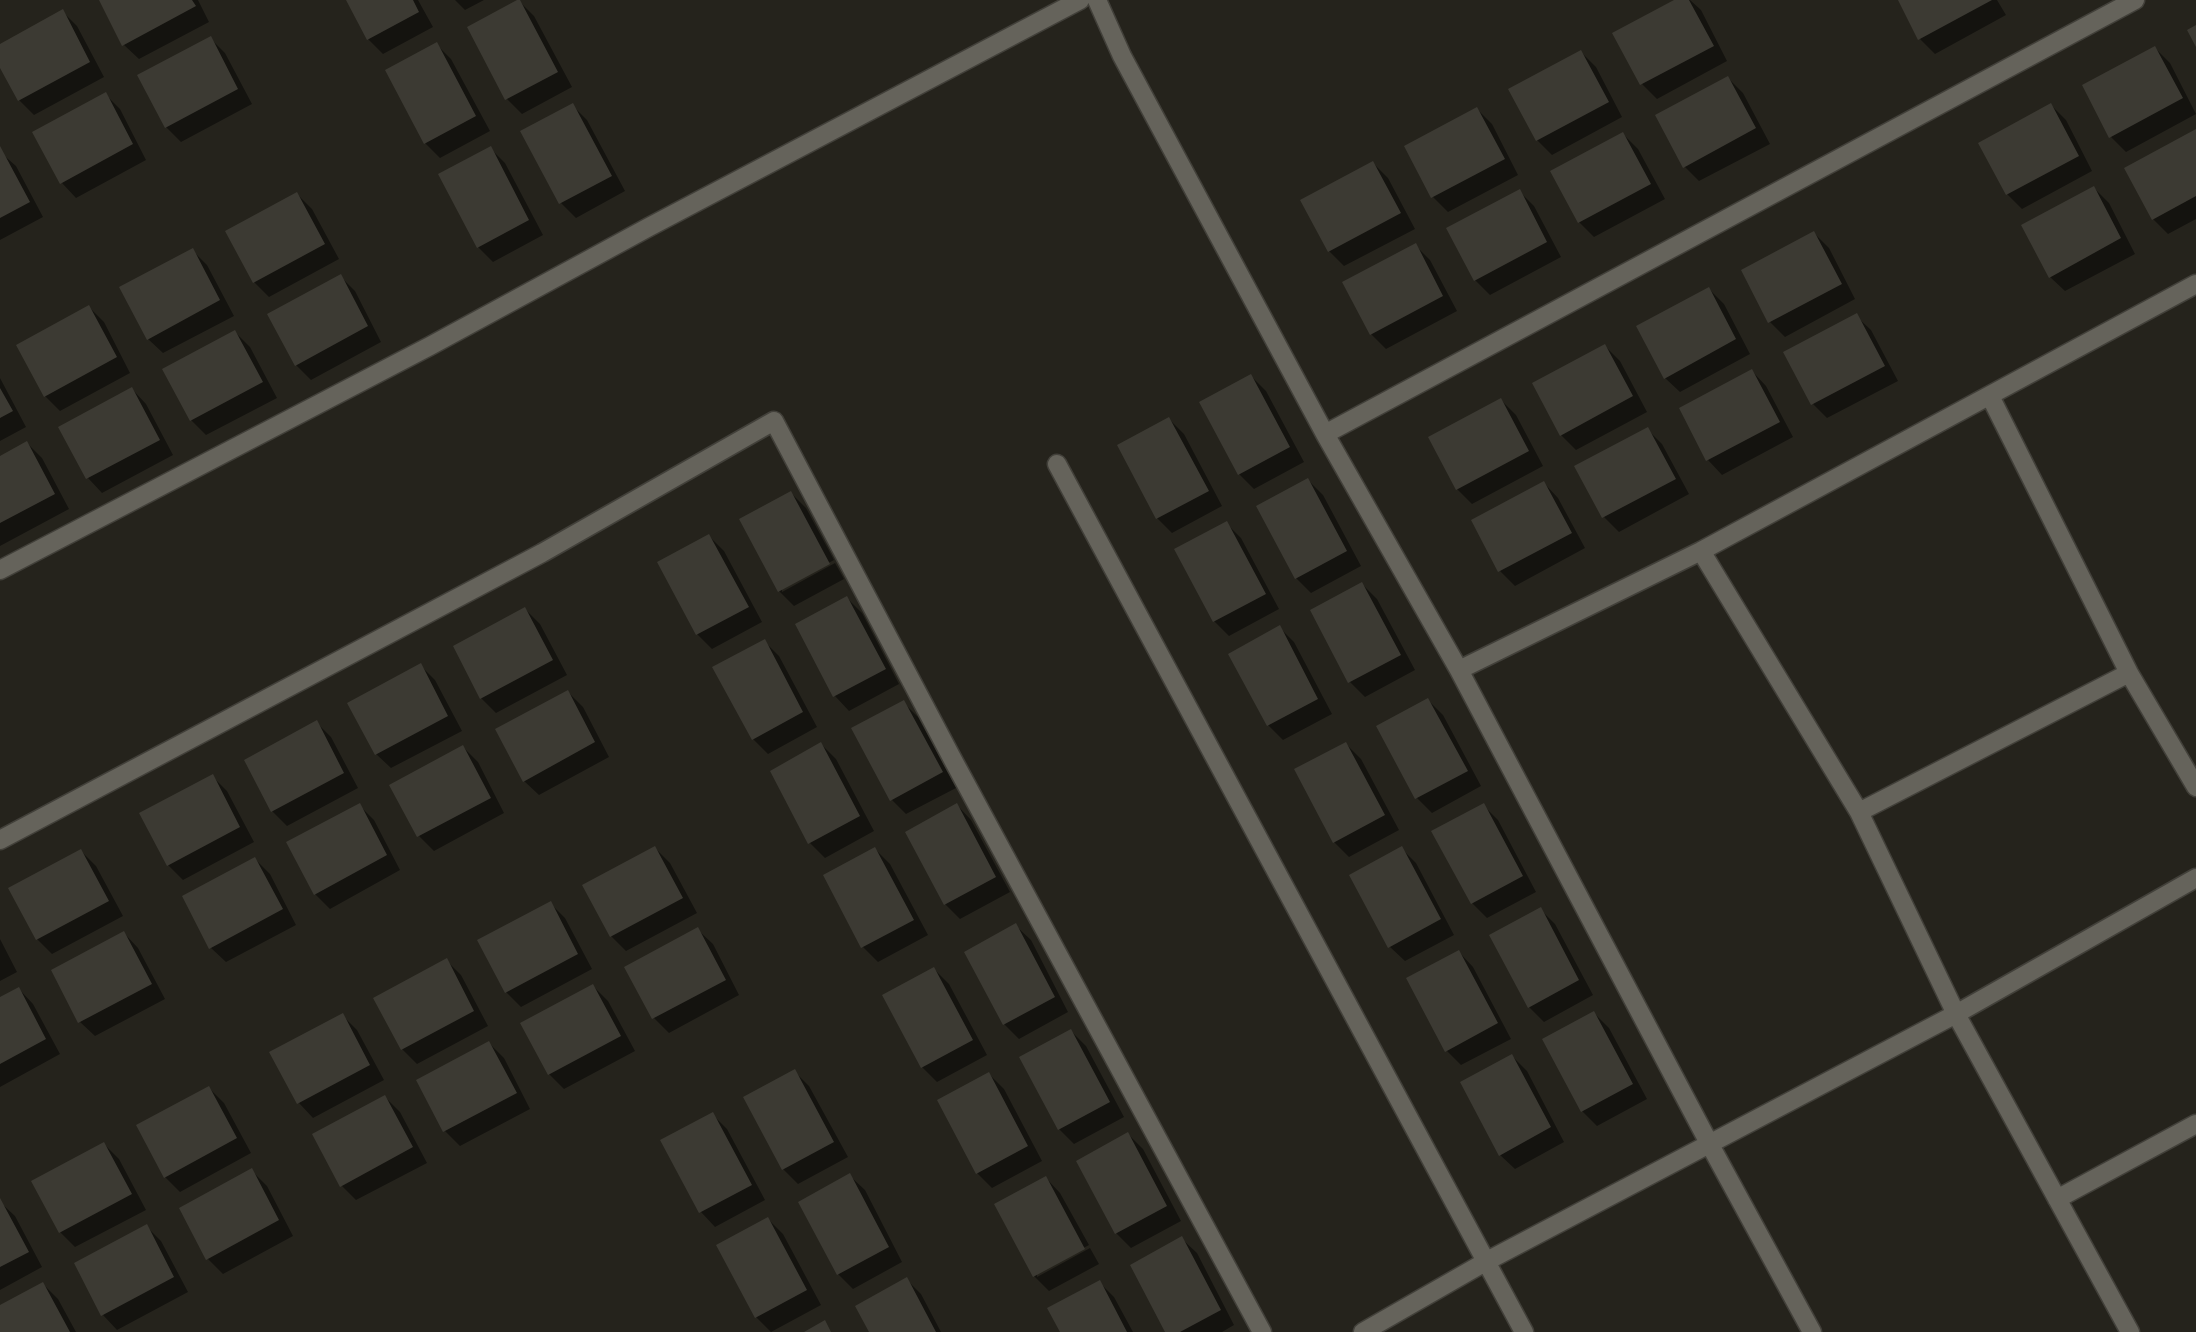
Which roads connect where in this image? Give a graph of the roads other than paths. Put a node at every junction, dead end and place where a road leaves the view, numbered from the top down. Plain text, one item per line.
1 (1080, 0) edge
2 (1097, 0) edge
3 (2135, 0) edge
4 (2196, 284) edge
5 (1990, 396) junction
6 (1325, 434) junction
7 (1057, 464) dead end
8 (1701, 551) junction
9 (0, 570) edge
10 (1459, 670) junction
11 (2129, 673) junction
12 (2196, 788) edge
13 (1858, 813) junction
14 (0, 840) edge
15 (2196, 878) edge
16 (1956, 1014) junction
17 (2196, 1124) edge
18 (1709, 1143) junction
19 (2057, 1199) junction
20 (1487, 1261) junction
21 (1262, 1332) edge
22 (1363, 1332) edge
23 (1524, 1332) edge
24 (1812, 1332) edge
25 (2130, 1332) edge

1 - 9 street
2 - 6 street
3 - 6 street
4 - 5 street
5 - 8 street
5 - 11 street
6 - 10 street
7 - 20 street
8 - 10 street
8 - 13 street
10 - 18 street
11 - 12 street
11 - 13 street
13 - 16 street
14 - 21 street
15 - 16 street
16 - 18 street
16 - 19 street
17 - 19 street
18 - 20 street
18 - 24 street
19 - 25 street
20 - 22 street
20 - 23 street

